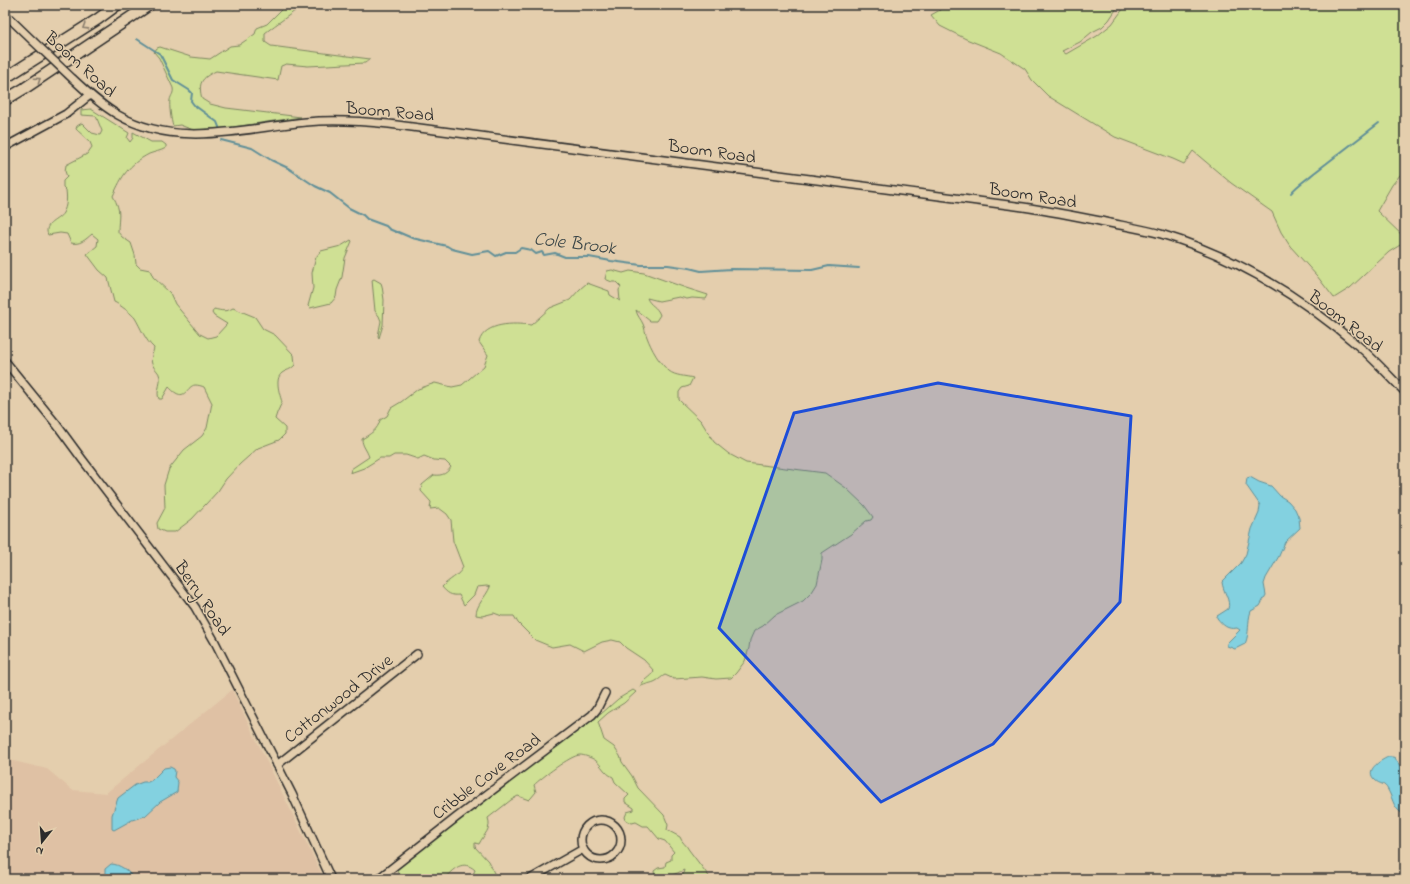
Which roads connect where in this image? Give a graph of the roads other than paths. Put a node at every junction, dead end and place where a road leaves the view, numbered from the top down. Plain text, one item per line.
1 (117, 5) edge
2 (149, 5) edge
3 (5, 14) edge
4 (5, 78) edge
5 (90, 95) junction
6 (5, 100) edge
7 (5, 147) edge
8 (5, 360) edge
9 (1405, 392) edge
10 (417, 654) dead end
11 (605, 693) dead end
12 (277, 765) junction
13 (583, 849) junction
14 (332, 879) edge
15 (378, 879) edge
16 (530, 879) edge

1 -> 4 highway
6 -> 2 highway
3 - 5 street, Boom Road, bridge
5 - 7 street
5 - 9 street, Boom Road
8 - 12 street, Berry Road
10 - 12 street, Cottonwood Drive
11 - 15 street, Cribble Cove Road
12 - 14 street, Berry Road
13 - 13 street
13 - 16 street

